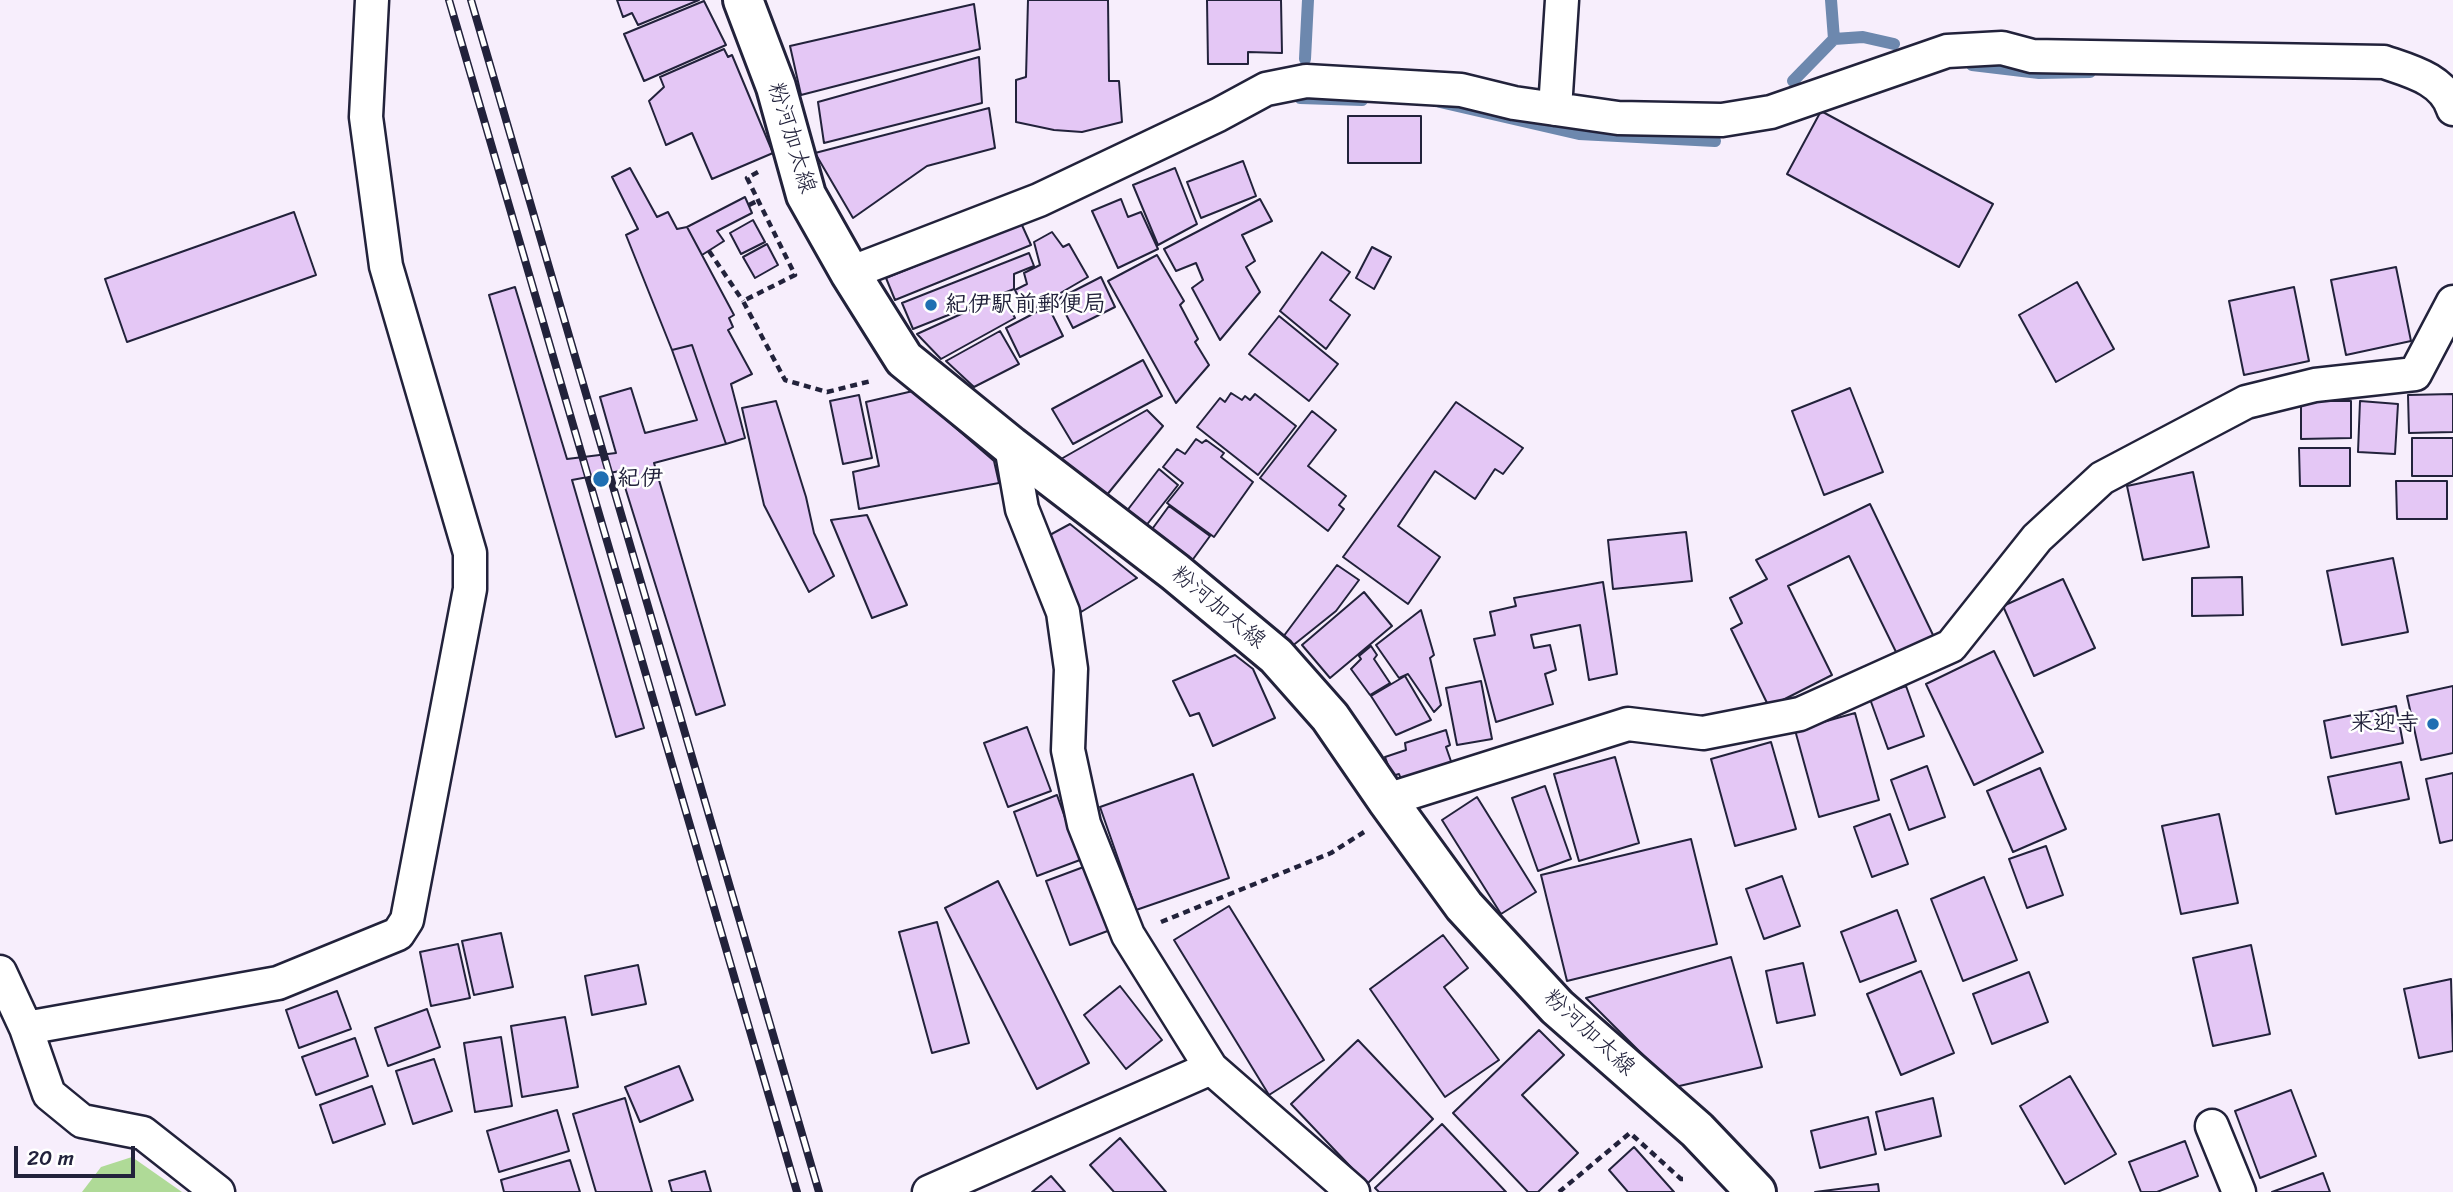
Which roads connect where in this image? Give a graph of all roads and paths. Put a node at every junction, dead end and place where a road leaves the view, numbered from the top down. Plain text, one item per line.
1 (372, 0) edge
2 (743, 0) edge
3 (1562, 0) edge
4 (1555, 109) junction
5 (2453, 109) edge
6 (771, 170) dead end
7 (757, 201) junction
8 (749, 205) dead end
9 (709, 251) dead end
10 (850, 273) junction
11 (743, 301) junction
12 (2453, 302) edge
13 (876, 380) dead end
14 (1011, 446) junction
15 (1391, 806) junction
16 (1128, 935) junction
17 (0, 972) edge
18 (26, 1028) junction
19 (1212, 1068) junction
20 (2212, 1126) dead end
21 (1748, 1184) edge
22 (218, 1192) edge
23 (929, 1192) edge
24 (1353, 1192) edge
25 (1559, 1192) edge
26 (2239, 1192) edge

1 - 18 street
2 - 10 main road, 粉河加太線
3 - 4 street
4 - 5 street
4 - 10 street
6 - 7 path
7 - 8 path
7 - 11 path
9 - 11 path
10 - 14 main road, 粉河加太線
11 - 13 path
12 - 15 street
14 - 15 main road, 粉河加太線
14 - 16 street
15 - 16 path
15 - 21 main road, 粉河加太線
16 - 19 street
17 - 18 street
18 - 22 street
19 - 23 street
19 - 24 street
20 - 26 street
21 - 25 path

